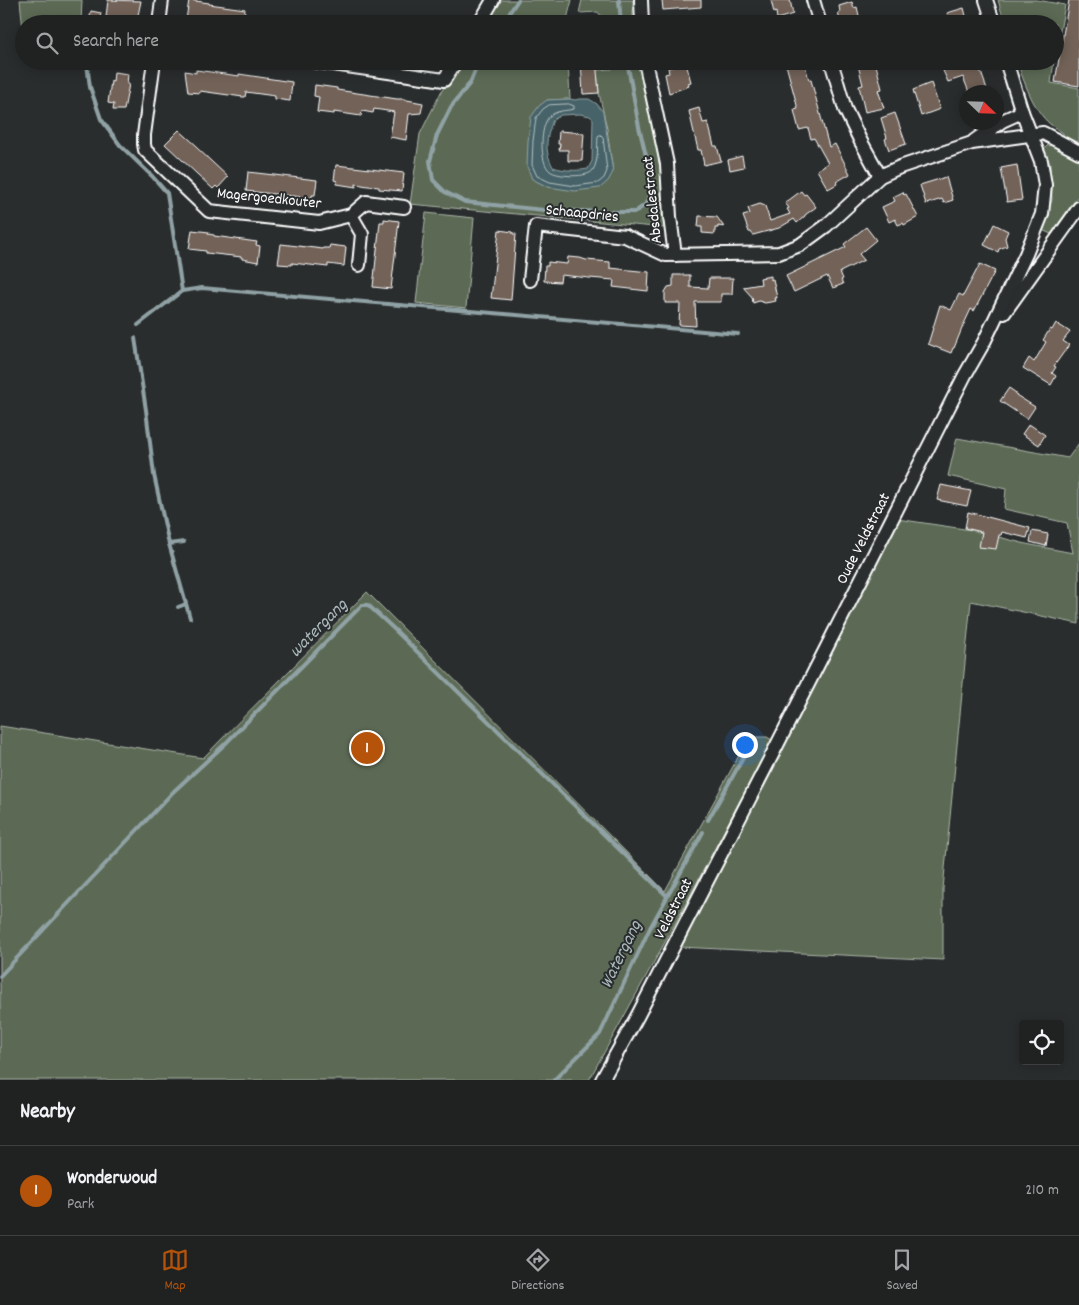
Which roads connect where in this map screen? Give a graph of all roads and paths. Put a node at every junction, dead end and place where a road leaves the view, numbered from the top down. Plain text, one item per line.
1 (162, 0) edge
2 (493, 0) edge
3 (641, 0) edge
4 (813, 0) edge
5 (986, 0) edge
6 (160, 15) edge
7 (484, 15) edge
8 (642, 15) edge
9 (817, 15) edge
10 (991, 15) edge
11 (153, 70) edge
12 (375, 70) edge
13 (450, 70) edge
14 (647, 70) edge
15 (834, 70) edge
16 (1009, 70) edge
17 (1022, 112) junction
18 (1031, 135) junction
19 (972, 143) junction
20 (1079, 152) edge
21 (880, 176) junction
22 (404, 207) dead end
23 (1079, 208) edge
24 (352, 215) junction
25 (675, 255) junction
26 (359, 265) dead end
27 (530, 280) dead end
28 (984, 342) junction
29 (774, 753) joint
30 (602, 1080) edge

1 - 6 street
2 - 7 street
3 - 8 street
4 - 9 street
5 - 10 street
11 - 24 street, Magergoedkouter
12 - 13 street
14 - 25 street, Absdalestraat
15 - 21 street
16 - 17 street, Oude Veldstraat
17 - 18 street, Oude Veldstraat
17 - 19 street, Absdalestraat
18 - 19 street, Absdalestraat
18 - 20 street, Absdalestraat
18 - 28 street, Oude Veldstraat
19 - 21 street, Absdalestraat
21 - 25 street, Absdalestraat
22 - 24 street, Magergoedkouter
23 - 28 street, Oude Veldstraat
24 - 26 street
25 - 27 street, Schaapdries
28 - 29 street, Oude Veldstraat
29 - 30 street, Veldstraat

